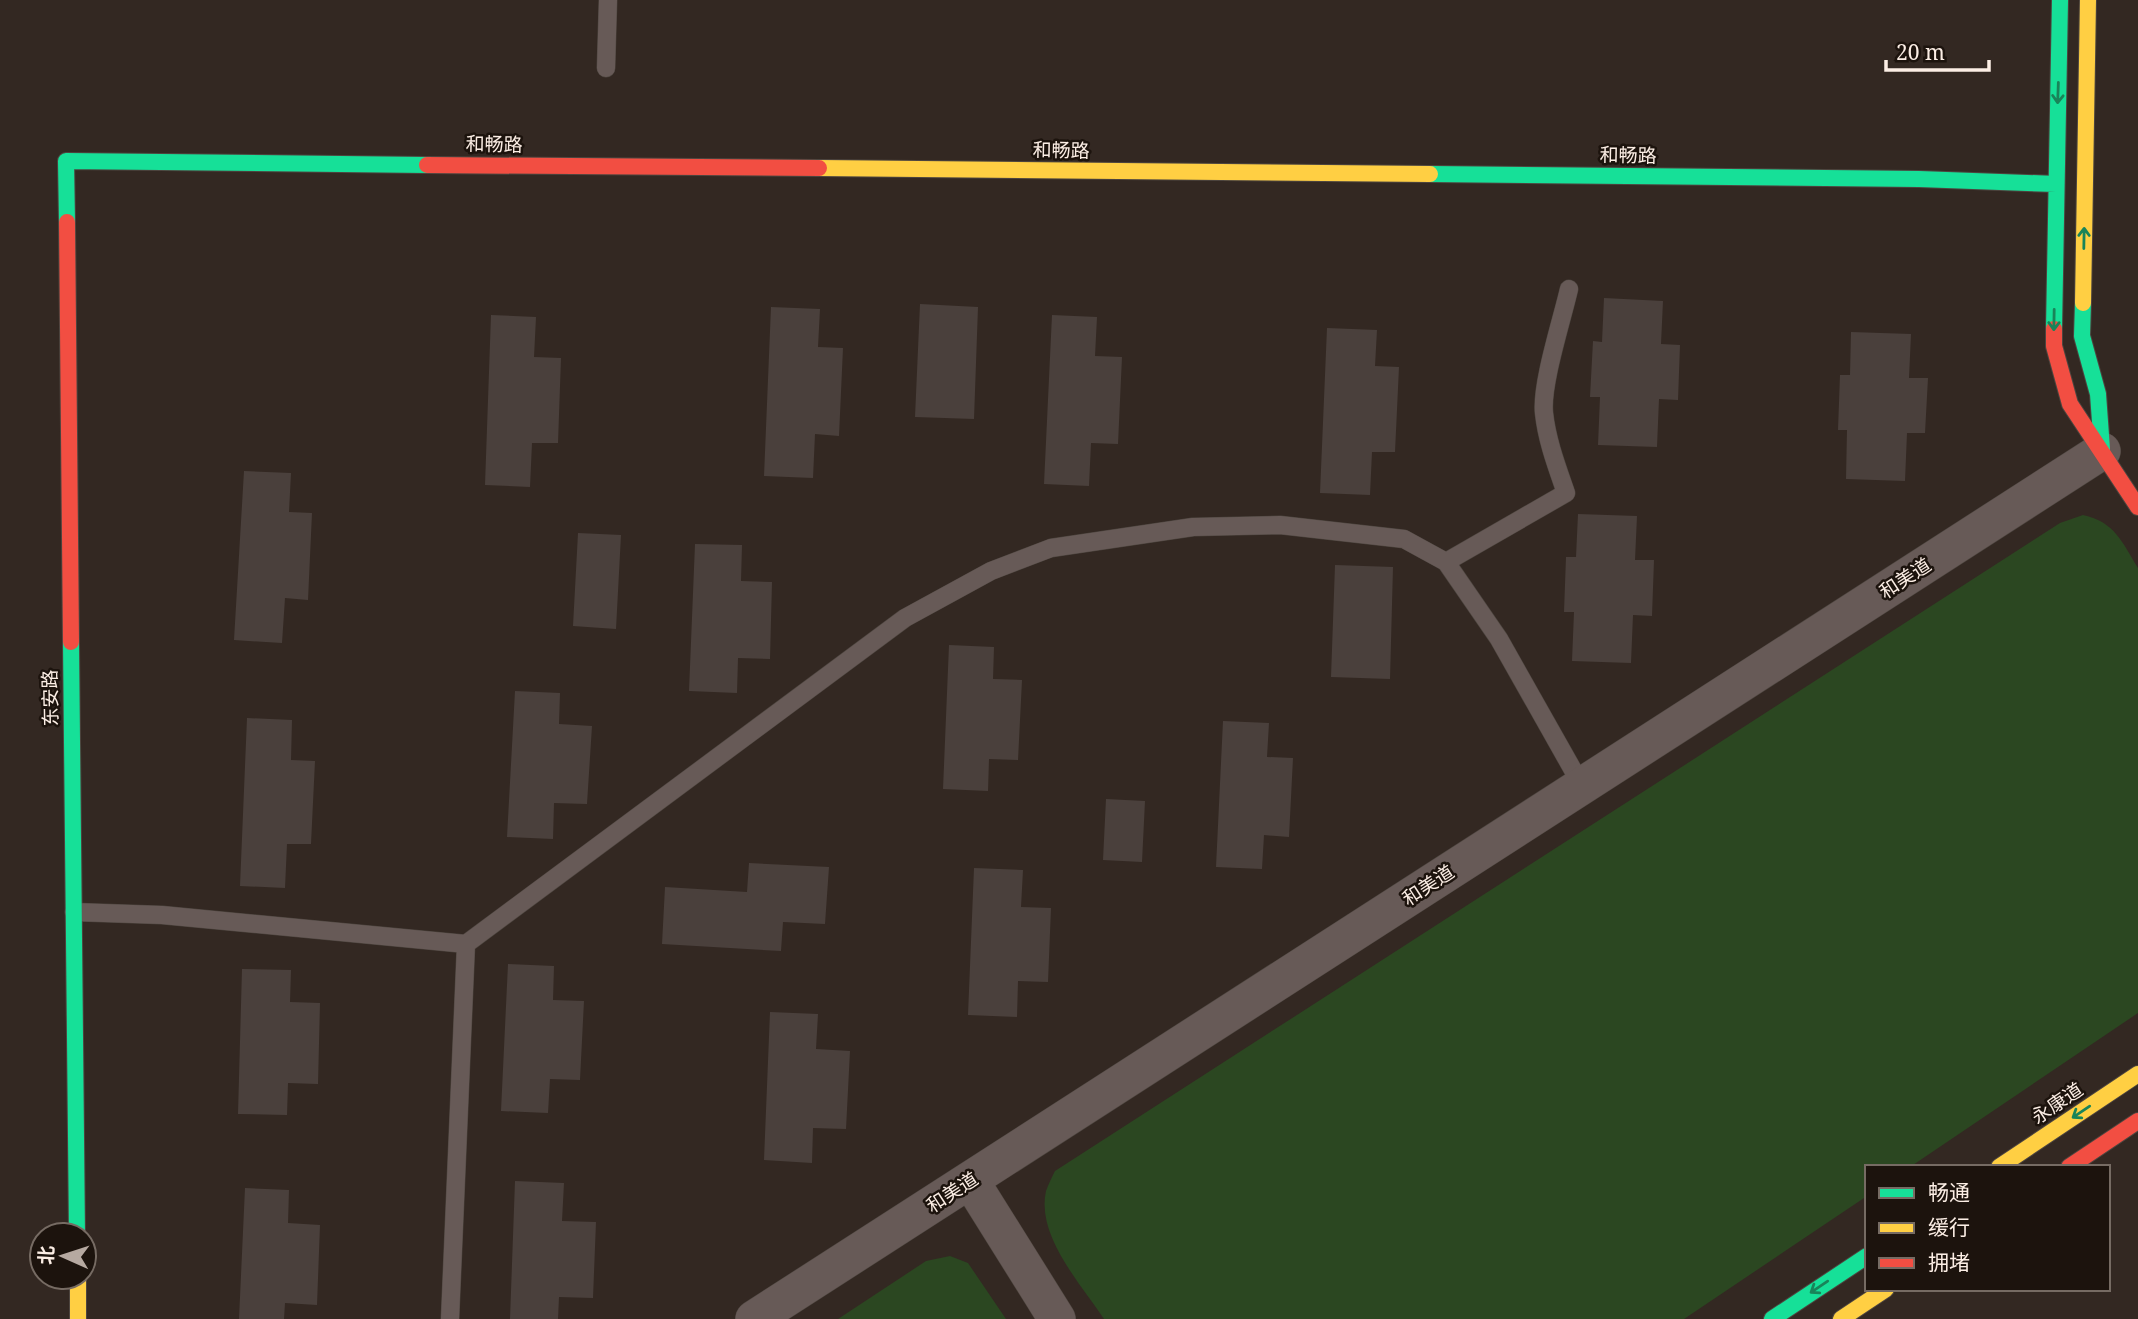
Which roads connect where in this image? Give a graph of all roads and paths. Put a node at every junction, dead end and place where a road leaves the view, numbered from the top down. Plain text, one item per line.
1 (608, 0) edge
2 (2060, 0) edge
3 (2088, 0) edge
4 (606, 68) dead end
5 (66, 161) joint
6 (2056, 184) junction
7 (1569, 289) dead end
8 (2102, 451) junction
9 (2138, 508) edge
10 (1446, 562) junction
11 (1583, 786) junction
12 (74, 912) junction
13 (466, 944) junction
14 (2138, 1074) edge
15 (2138, 1121) edge
16 (2002, 1165) edge
17 (2073, 1165) edge
18 (970, 1180) junction
19 (77, 1221) edge
20 (1865, 1256) edge
21 (78, 1291) edge
22 (1883, 1291) edge
23 (78, 1319) edge
24 (450, 1319) edge
25 (754, 1319) edge
26 (1057, 1319) edge
27 (1772, 1319) edge
28 (1841, 1319) edge

1 - 4 lane
2 -> 6 street
8 -> 3 street
5 - 6 street, 和畅路
5 - 12 street, 东安路
6 -> 8 street
7 - 10 lane
8 - 9 street
8 - 11 street, 和美道
10 - 11 lane
10 - 13 lane
11 - 18 street, 和美道
12 - 13 lane
12 - 19 street, 东安路
13 - 24 lane
14 -> 16 street, 永康道
15 - 17 street
18 - 25 street, 和美道
18 - 26 street
20 -> 27 street
21 - 23 street
22 - 28 street

